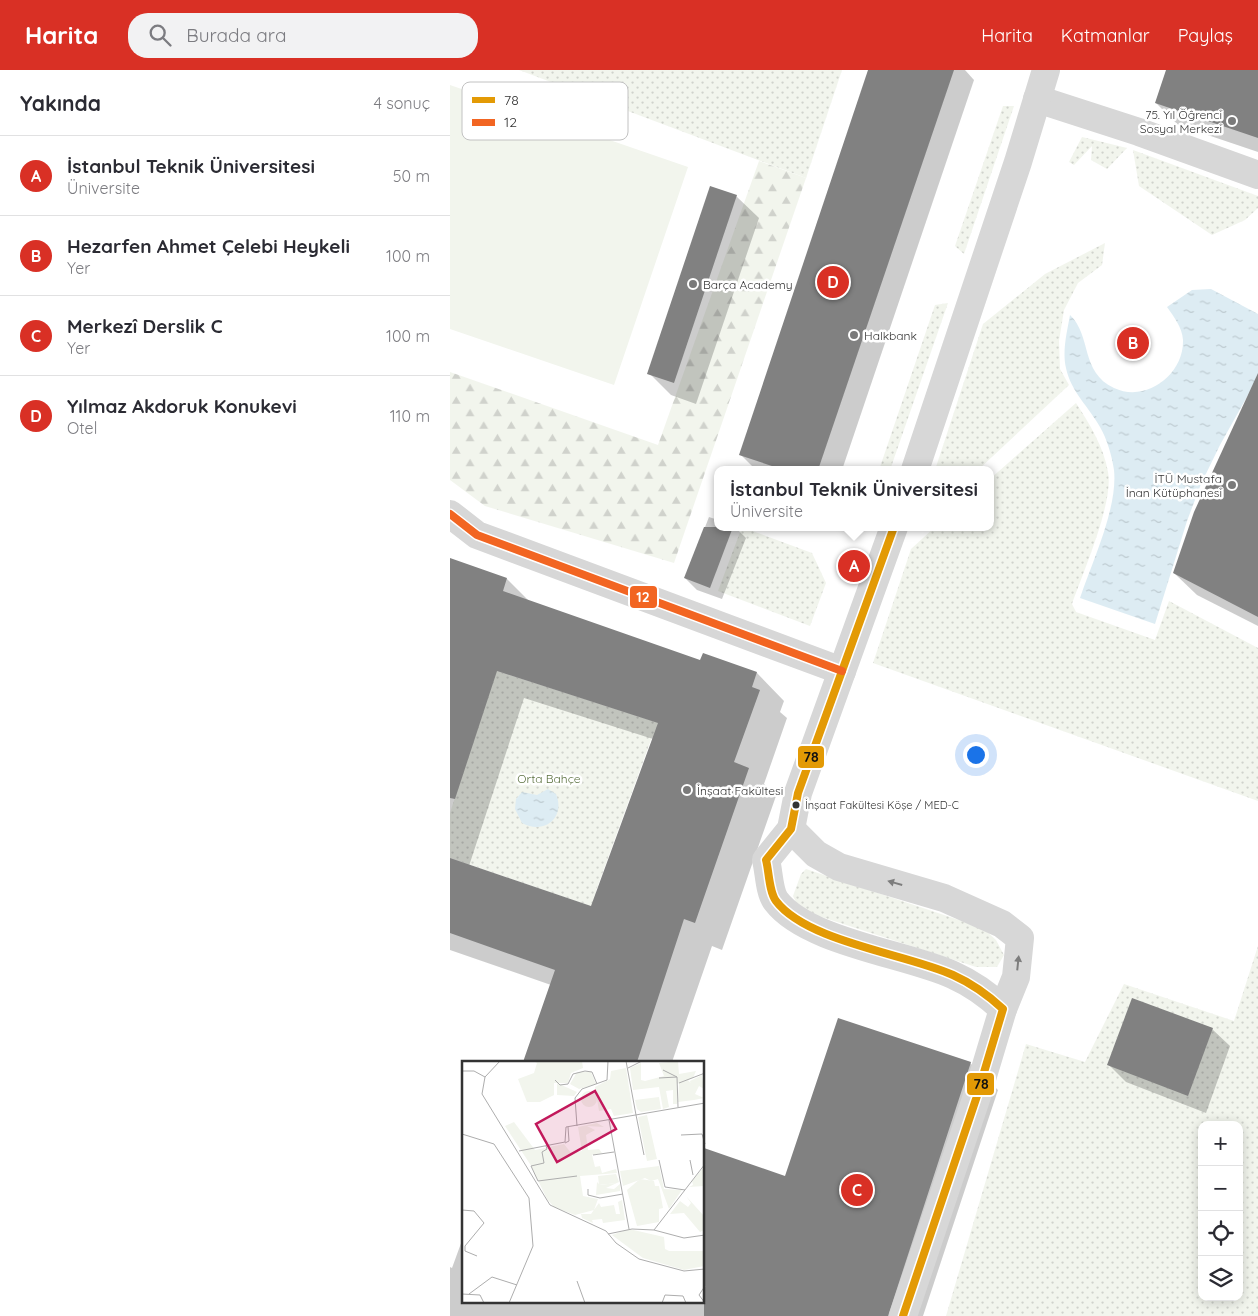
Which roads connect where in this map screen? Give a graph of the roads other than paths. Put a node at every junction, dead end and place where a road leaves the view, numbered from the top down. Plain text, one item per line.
1 (1046, 70) edge
2 (1037, 99) junction
3 (1258, 176) edge
4 (916, 466) edge
5 (450, 514) edge
6 (893, 531) edge
7 (842, 671) junction
8 (792, 829) junction
9 (1003, 1009) junction
10 (903, 1316) edge

1 - 2 street
2 - 3 street
2 - 4 street
5 - 7 street
6 - 7 street
7 - 8 street
9 -> 8 street
8 - 9 street
9 - 10 street

